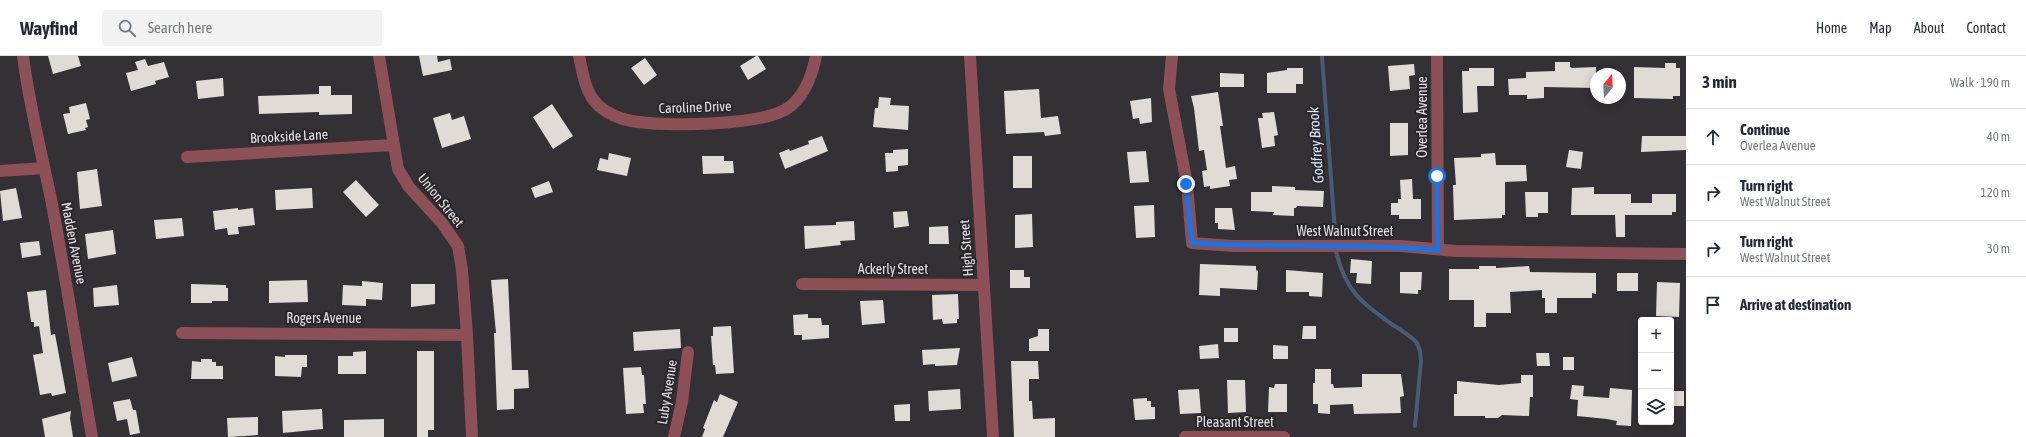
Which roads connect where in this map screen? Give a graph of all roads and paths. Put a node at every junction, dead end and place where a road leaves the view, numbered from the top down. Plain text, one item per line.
1 (22, 56) edge
2 (378, 56) edge
3 (579, 56) edge
4 (816, 56) edge
5 (970, 56) edge
6 (1172, 56) edge
7 (1437, 56) edge
8 (393, 145) junction
9 (187, 156) dead end
10 (44, 168) junction
11 (0, 171) edge
12 (1438, 250) junction
13 (1686, 254) edge
14 (802, 284) dead end
15 (984, 285) junction
16 (182, 333) dead end
17 (467, 334) junction
18 (688, 352) dead end
19 (92, 437) edge
20 (472, 437) edge
21 (674, 437) edge
22 (993, 437) edge
23 (1185, 437) edge
24 (1284, 437) edge

1 - 10 street, Madden Avenue
2 - 8 street, Union Street
3 - 4 street, Caroline Drive
5 - 15 street, High Street
6 - 12 street, West Walnut Street
7 - 12 street, Overlea Avenue
8 - 9 street, Brookside Lane
8 - 17 street, Union Street
10 - 11 street
10 - 19 street, Madden Avenue
12 - 13 street, West Walnut Street
14 - 15 street, Ackerly Street
15 - 22 street, High Street
16 - 17 street, Rogers Avenue
17 - 20 street, Union Street
18 - 21 street, Luby Avenue
23 - 24 street, Pleasant Street

